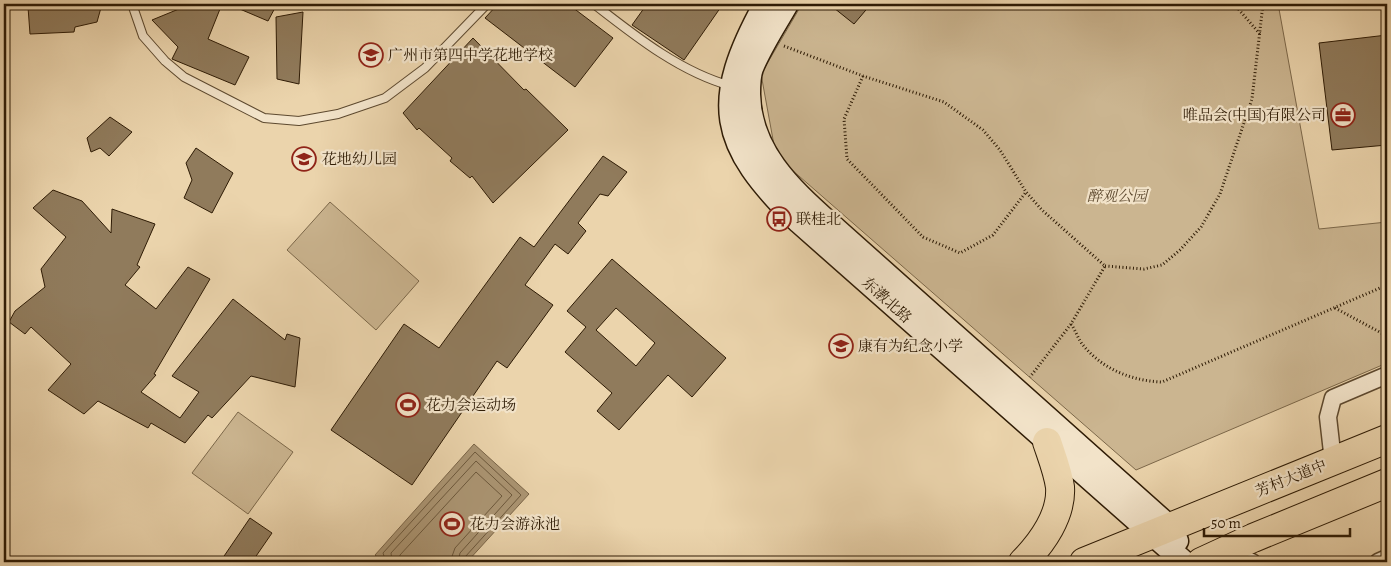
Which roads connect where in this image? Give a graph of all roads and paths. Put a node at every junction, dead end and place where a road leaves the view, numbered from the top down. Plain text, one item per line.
1 (132, 4) edge
2 (487, 4) edge
3 (594, 4) edge
4 (765, 4) edge
5 (786, 4) edge
6 (1234, 4) edge
7 (1263, 4) edge
8 (1260, 35) junction
9 (767, 40) junction
10 (863, 76) junction
11 (731, 86) junction
12 (1026, 192) junction
13 (1105, 266) junction
14 (1387, 285) edge
15 (1335, 308) junction
16 (1071, 324) junction
17 (1387, 336) edge
18 (1387, 375) edge
19 (1018, 391) junction
20 (1387, 439) edge
21 (1047, 442) junction
22 (1333, 461) junction
23 (1387, 483) edge
24 (1162, 531) junction
25 (1212, 557) edge
26 (1387, 558) edge
27 (1023, 562) edge
28 (1084, 562) edge
29 (1185, 562) edge
30 (1252, 562) edge
31 (1378, 562) edge

1 - 2 lane
3 - 11 lane
4 - 11 main road, 东漖北路
5 - 9 main road, 东漖北路
6 - 8 path
7 - 8 path
8 - 13 path
9 - 10 path
9 - 19 main road, 东漖北路
10 - 12 path
10 - 12 path
11 - 21 main road, 东漖北路
12 - 13 path
13 - 16 path
14 - 15 path
15 - 16 path
15 - 17 path
16 - 19 path
18 - 22 street
19 - 24 main road, 东漖北路
20 - 22 highway, 芳村大道中
21 - 24 main road, 东漖北路
21 - 27 highway
22 - 24 highway, 芳村大道中
23 - 25 highway
24 - 28 highway, 芳村大道中
24 - 29 main road, 东漖北路
25 - 30 street
26 - 31 street

